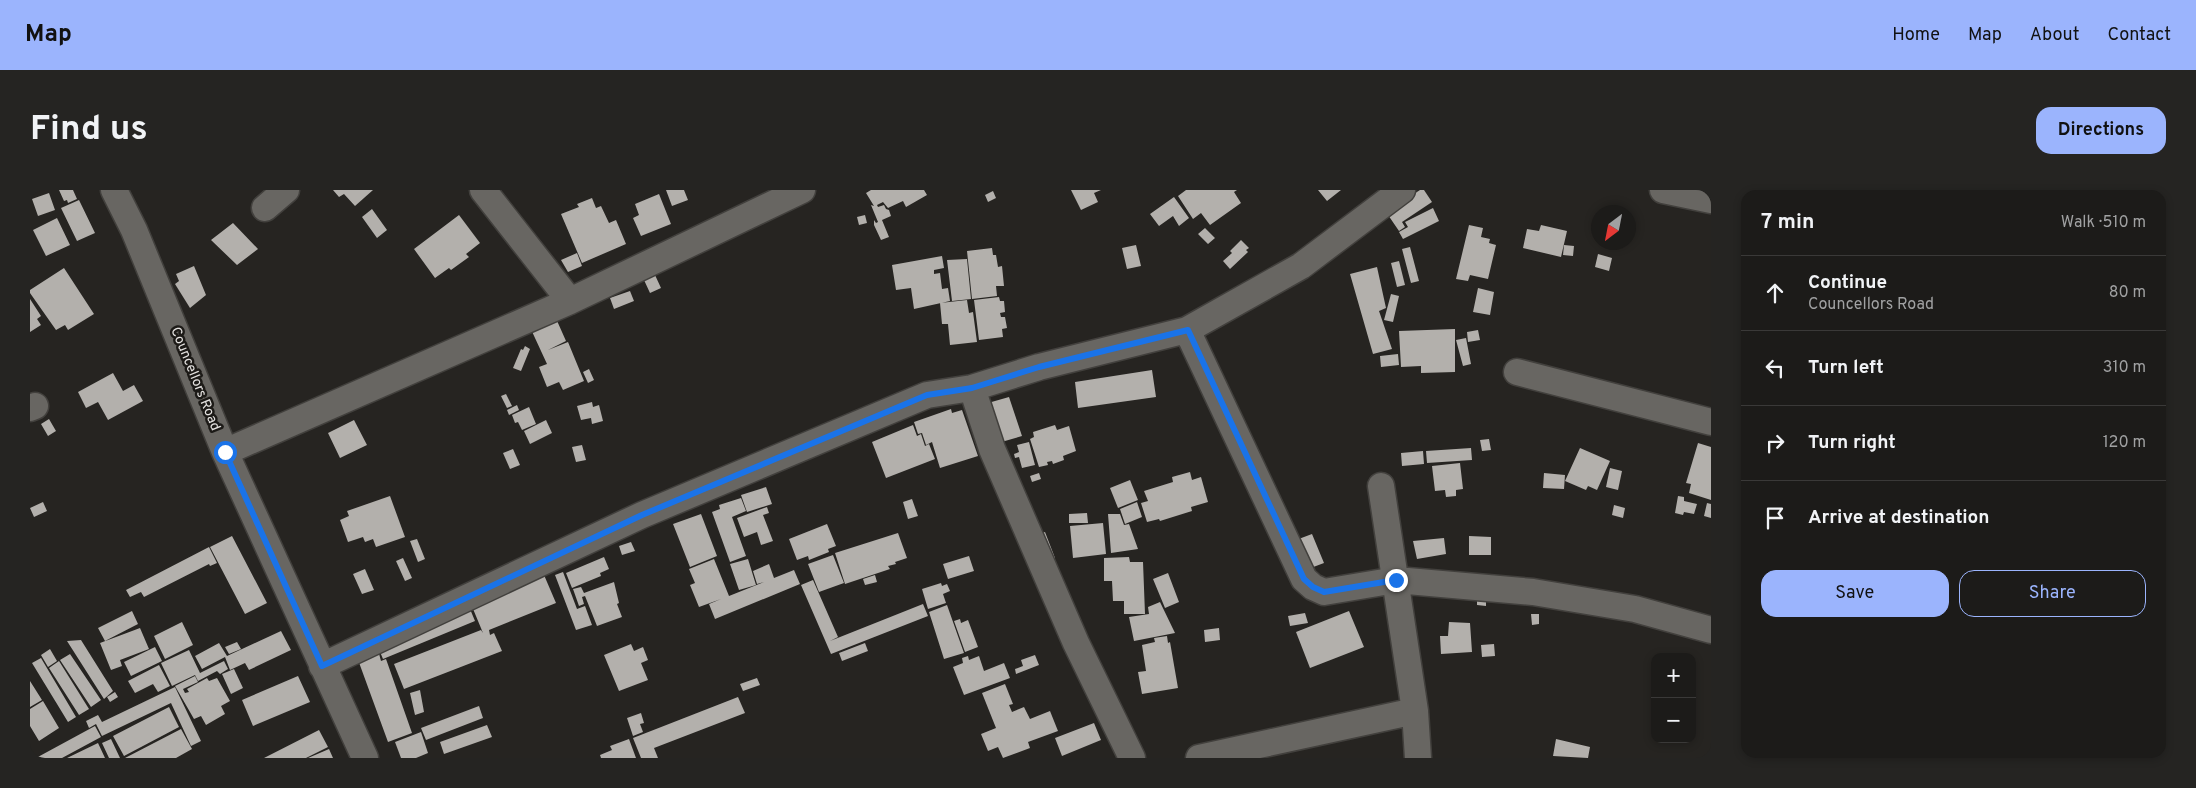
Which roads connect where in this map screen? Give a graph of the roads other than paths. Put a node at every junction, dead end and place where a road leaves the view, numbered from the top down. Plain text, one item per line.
1 (114, 190) edge
2 (286, 190) edge
3 (483, 190) edge
4 (802, 190) edge
5 (1402, 190) edge
6 (1663, 190) edge
7 (1711, 200) edge
8 (265, 208) dead end
9 (570, 301) junction
10 (1188, 330) junction
11 (1517, 372) dead end
12 (972, 388) junction
13 (1711, 422) edge
14 (225, 452) junction
15 (1381, 486) dead end
16 (1396, 580) junction
17 (1711, 630) edge
18 (322, 666) junction
19 (1415, 711) junction
20 (365, 758) edge
21 (1132, 758) edge
22 (1200, 758) edge
23 (1418, 758) edge

1 - 14 street, Councellors Road
2 - 8 street
3 - 9 street
4 - 9 street
5 - 10 street
6 - 7 street
9 - 14 street
10 - 12 street
10 - 16 street
11 - 13 street
12 - 18 street
12 - 21 street
14 - 18 street, Councellors Road
15 - 16 street
16 - 17 street
16 - 19 street
18 - 20 street, Councellors Road
19 - 22 street
19 - 23 street

